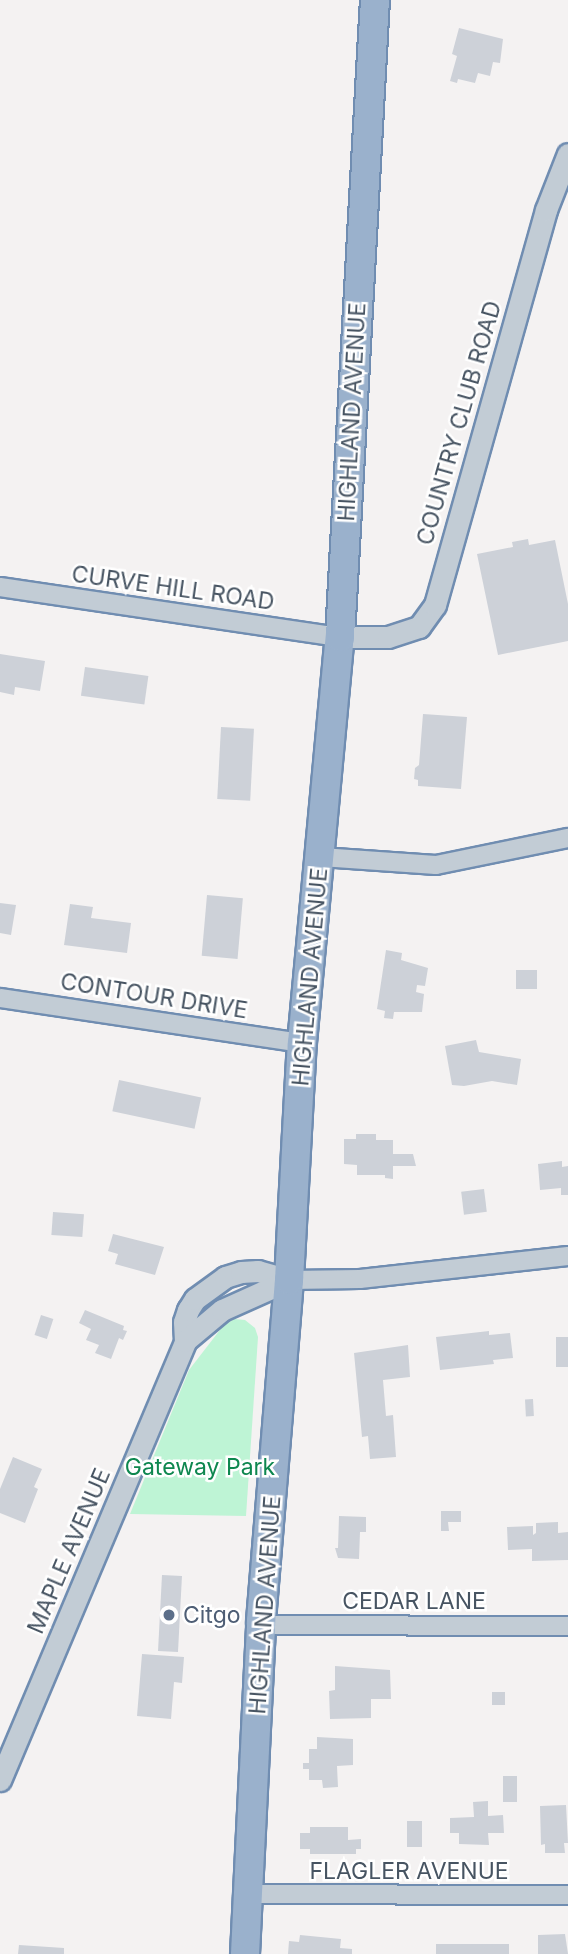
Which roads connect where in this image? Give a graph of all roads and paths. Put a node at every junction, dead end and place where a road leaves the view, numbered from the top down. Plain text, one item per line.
1 (375, 0) edge
2 (568, 154) edge
3 (0, 587) edge
4 (340, 637) junction
5 (568, 838) edge
6 (321, 857) junction
7 (0, 998) edge
8 (302, 1043) junction
9 (568, 1256) edge
10 (289, 1280) junction
11 (261, 1625) junction
12 (568, 1626) edge
13 (0, 1780) edge
14 (250, 1895) junction
15 (568, 1895) edge
16 (245, 1954) edge

1 - 4 highway, HIGHLAND AVENUE
2 - 4 street, COUNTRY CLUB ROAD
3 - 4 street, CURVE HILL ROAD
4 - 6 highway, HIGHLAND AVENUE
5 - 6 street
6 - 8 highway, HIGHLAND AVENUE
7 - 8 street, CONTOUR DRIVE
8 - 10 highway, HIGHLAND AVENUE
9 - 10 street
10 - 11 highway, HIGHLAND AVENUE
10 - 13 street, MAPLE AVENUE
11 - 12 street, CEDAR LANE
11 - 14 highway, HIGHLAND AVENUE
14 - 15 street, FLAGLER AVENUE
14 - 16 highway, HIGHLAND AVENUE

